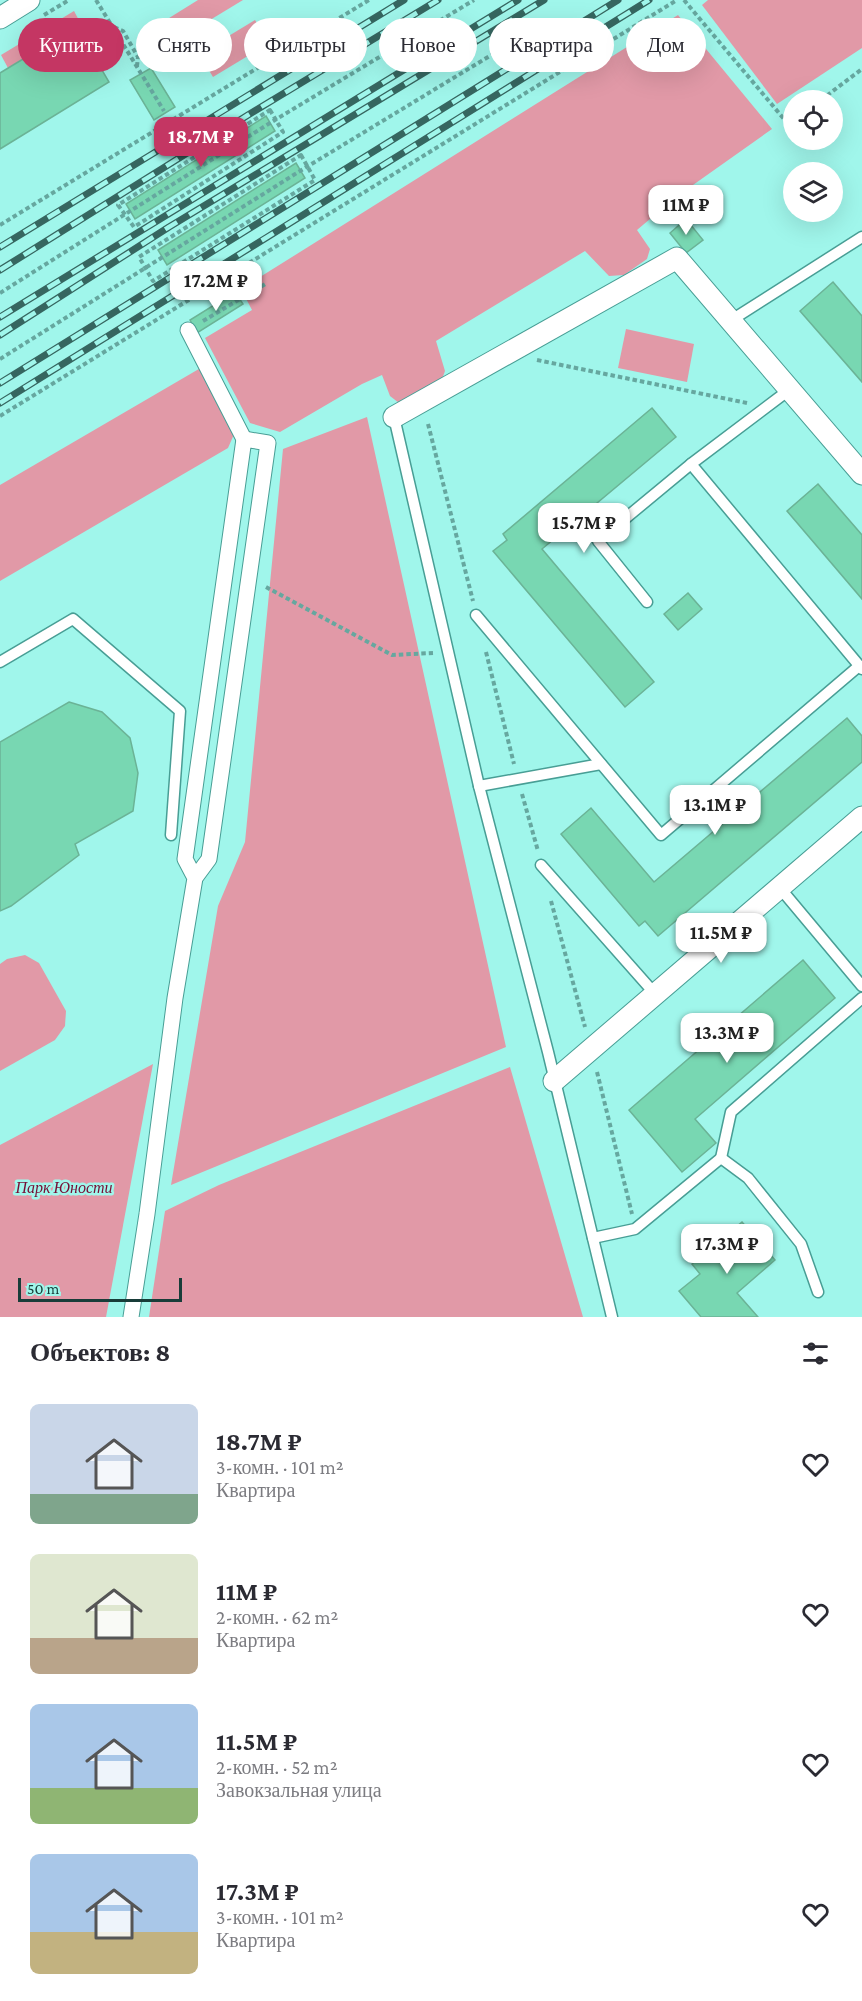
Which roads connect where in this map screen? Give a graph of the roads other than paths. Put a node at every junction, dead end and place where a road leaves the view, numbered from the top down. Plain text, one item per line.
1 (29, 0) edge
2 (0, 18) edge
3 (862, 237) edge
4 (730, 321) junction
5 (188, 330) dead end
6 (789, 390) junction
7 (394, 417) joint
8 (244, 439) junction
9 (691, 464) junction
10 (862, 474) edge
11 (647, 602) dead end
12 (476, 615) road end
13 (0, 662) edge
14 (861, 667) edge
15 (601, 764) junction
16 (479, 786) junction
17 (862, 817) edge
18 (171, 835) dead end
19 (541, 865) road end
20 (195, 878) junction
21 (780, 888) junction
22 (862, 986) edge
23 (656, 995) junction
24 (862, 998) edge
25 (554, 1081) junction
26 (721, 1158) junction
27 (593, 1238) junction
28 (818, 1292) dead end
29 (131, 1317) edge
30 (612, 1317) edge

1 - 2 street
3 - 4 lane
4 - 6 street
4 - 7 street
5 - 8 street
6 - 9 lane
6 - 10 street
7 - 16 lane
8 - 20 street
8 - 20 street
9 - 11 lane
9 - 14 lane
12 - 15 lane
13 - 18 lane
14 - 15 lane
15 - 16 lane
16 - 25 lane
17 - 21 street
19 - 23 lane
20 - 29 street
21 - 22 lane
21 - 23 street
23 - 25 street
24 - 26 lane
25 - 27 lane
26 - 27 lane
26 - 28 lane
27 - 30 lane

